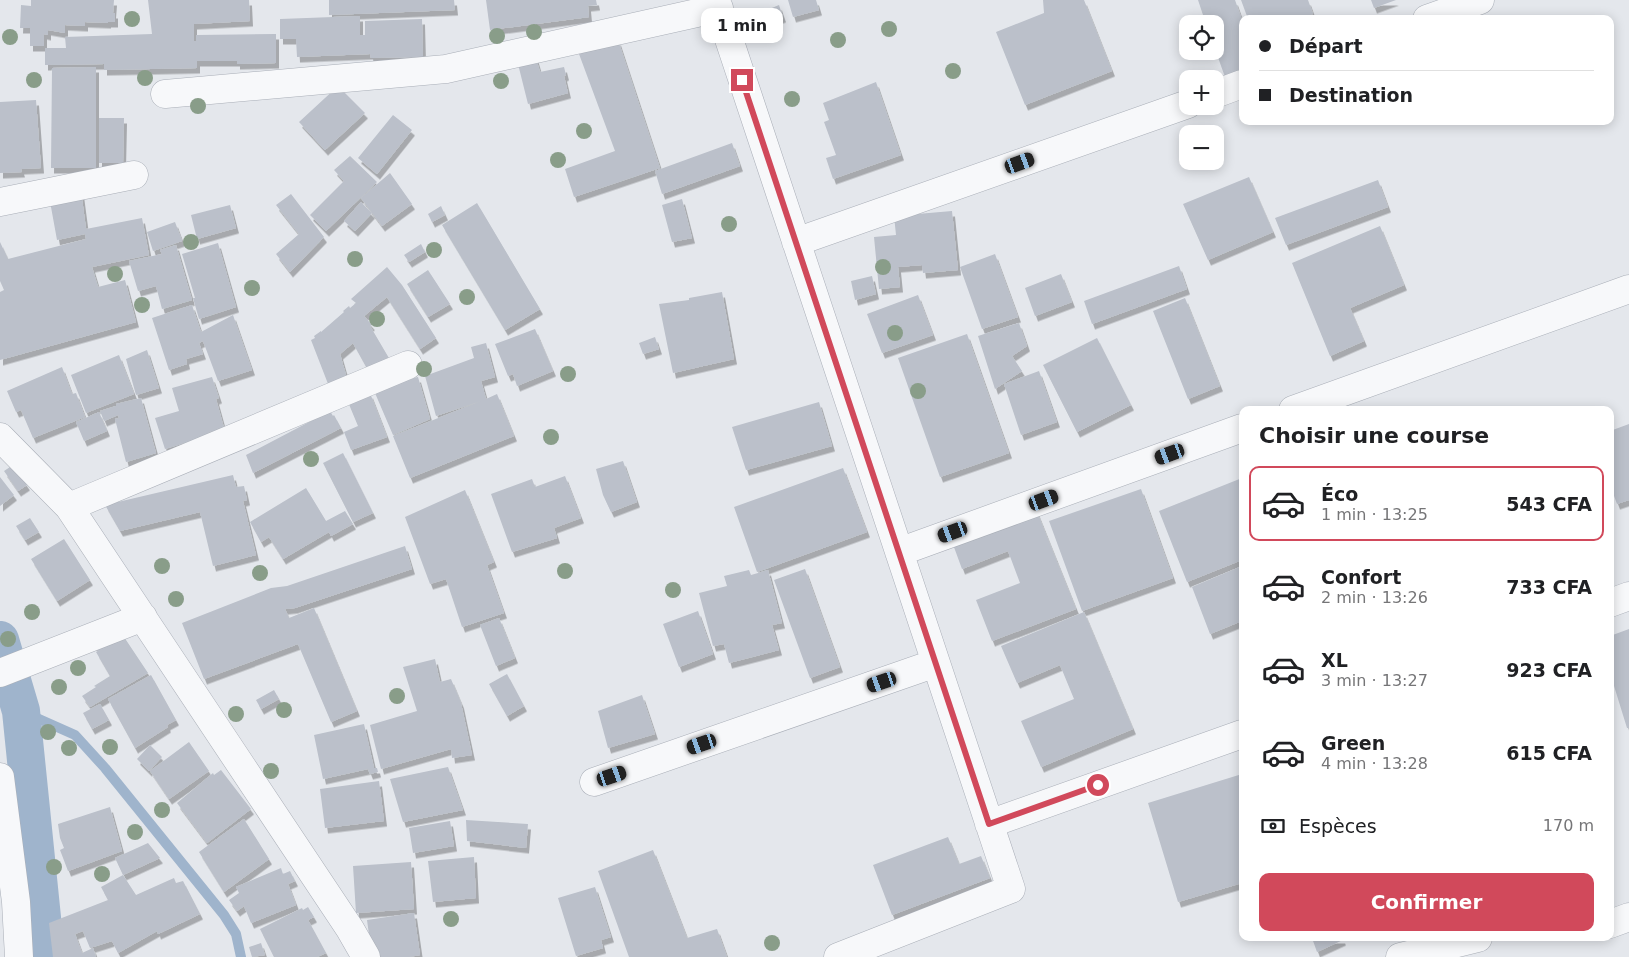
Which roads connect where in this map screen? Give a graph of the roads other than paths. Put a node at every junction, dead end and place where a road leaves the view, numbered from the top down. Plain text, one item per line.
1 (1480, 0) edge
2 (717, 4) edge
3 (1438, 15) edge
4 (1239, 85) edge
5 (1224, 91) edge
6 (165, 94) dead end
7 (1179, 107) edge
8 (134, 176) dead end
9 (0, 202) edge
10 (796, 242) junction
11 (1629, 289) edge
12 (408, 365) dead end
13 (1304, 406) edge
14 (1239, 429) edge
15 (0, 437) edge
16 (69, 507) junction
17 (899, 552) junction
18 (1629, 596) edge
19 (1614, 602) edge
20 (143, 617) junction
21 (936, 664) junction
22 (0, 672) edge
23 (1239, 735) edge
24 (0, 777) edge
25 (594, 782) dead end
26 (989, 824) junction
27 (1629, 917) edge
28 (1614, 923) edge
29 (1466, 941) edge
30 (19, 957) edge
31 (366, 957) edge
32 (838, 957) edge
33 (1400, 957) edge

1 - 3 street
2 - 6 street
2 - 10 street
4 - 5 street
7 - 10 street
8 - 9 street
10 - 17 street
11 - 13 street
12 - 16 street
14 - 17 street
15 - 16 street
16 - 20 street
17 - 21 street
18 - 19 street
20 - 22 street
20 - 31 street
21 - 25 street
21 - 26 street
23 - 26 street
24 - 30 street
26 - 32 street
27 - 28 street
29 - 33 street

